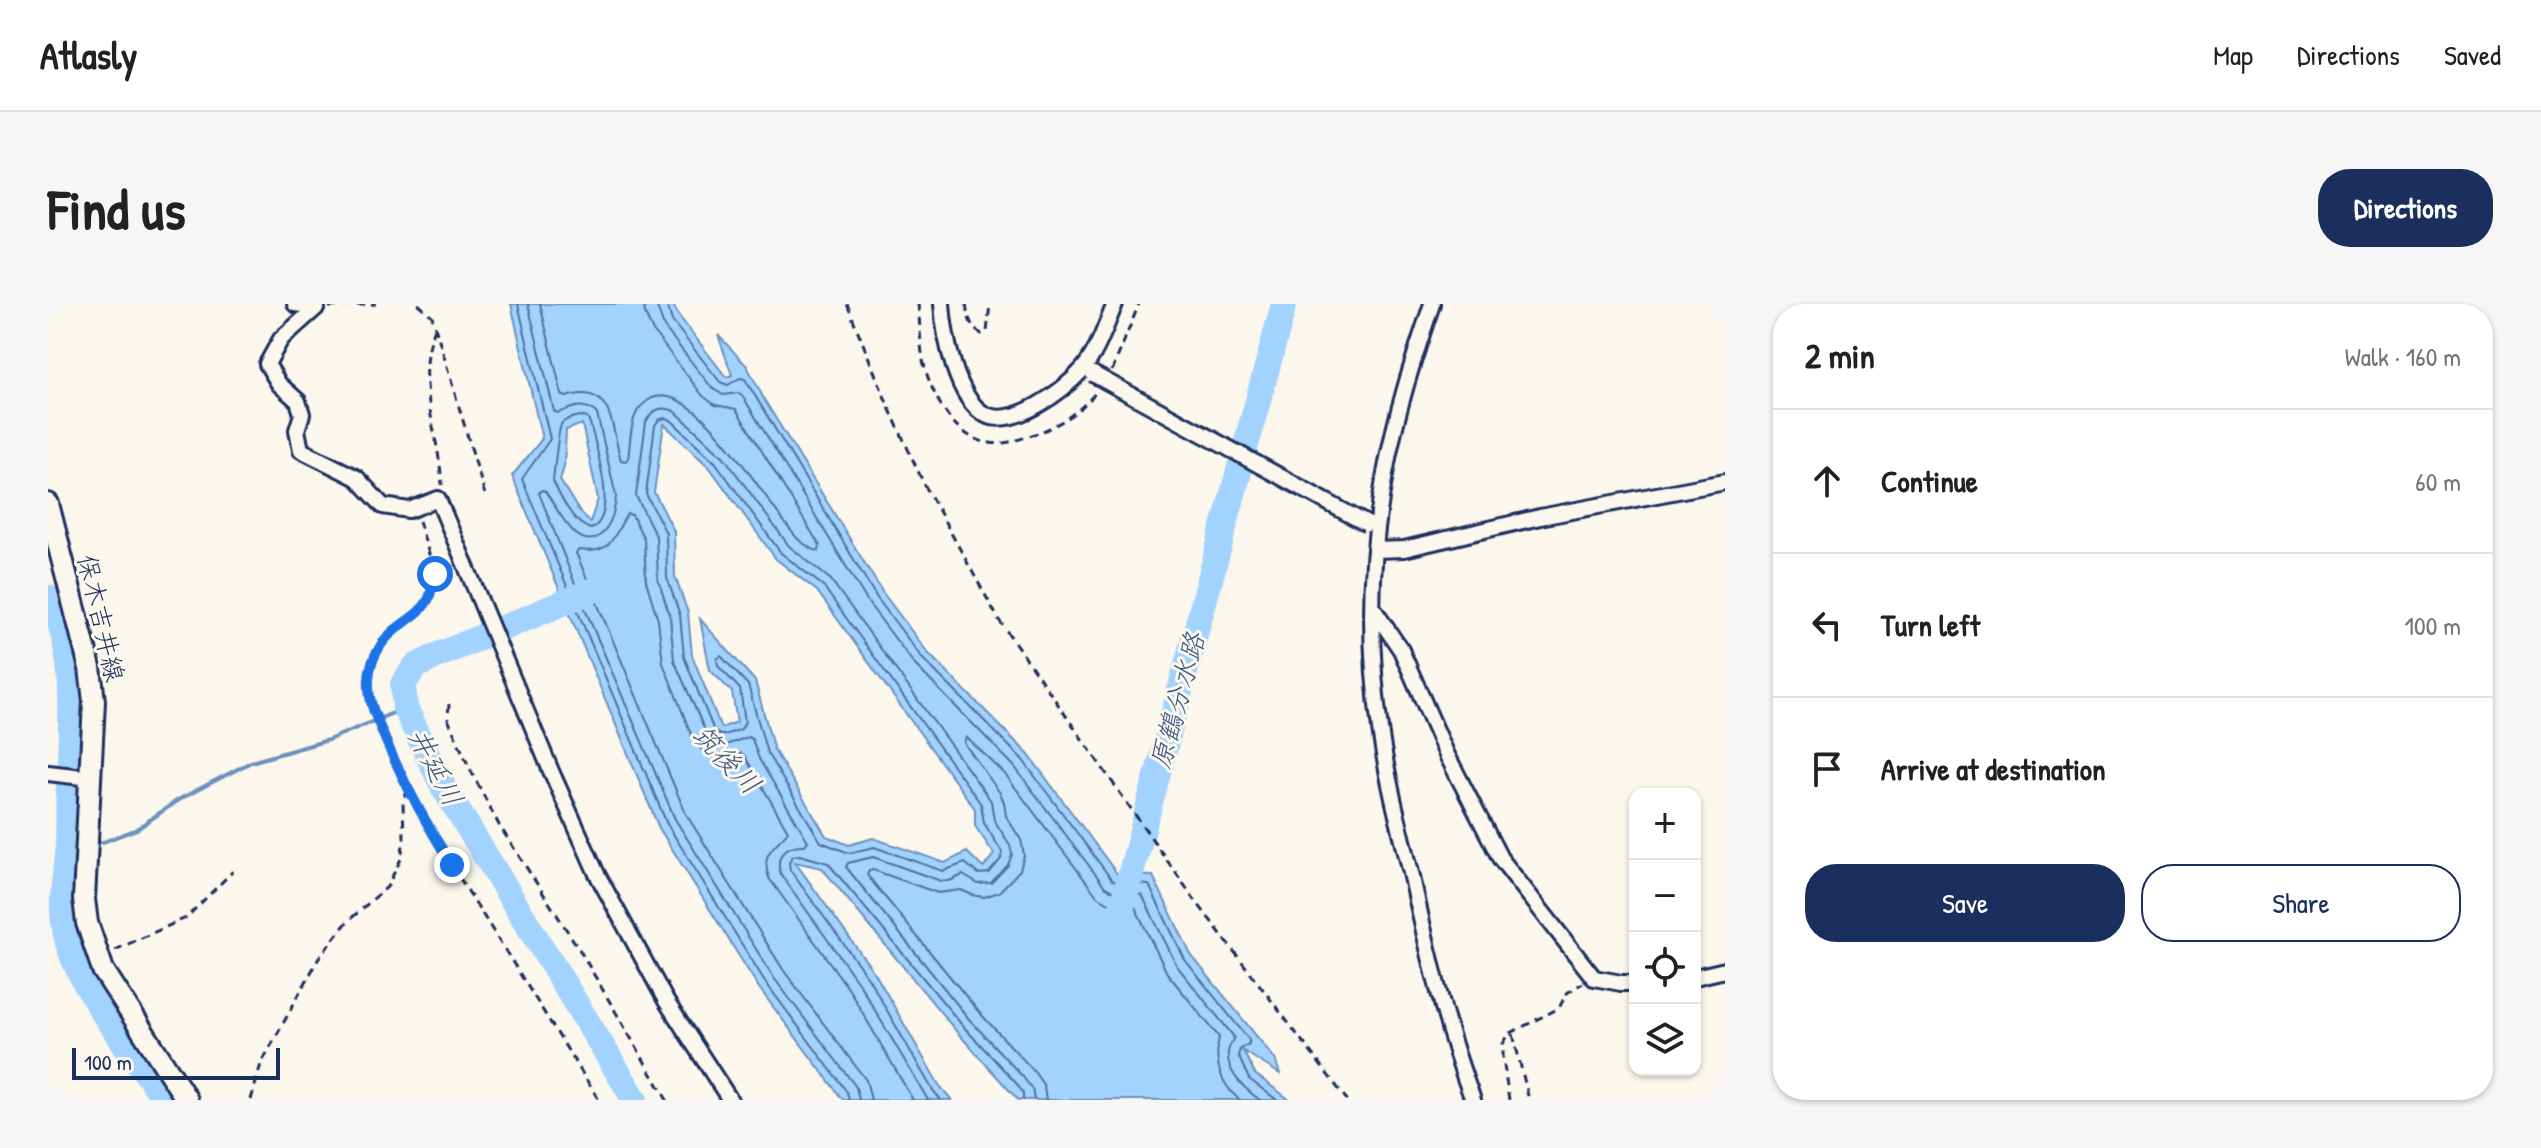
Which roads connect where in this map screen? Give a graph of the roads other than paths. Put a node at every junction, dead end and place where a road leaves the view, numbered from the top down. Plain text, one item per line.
1 (295, 304) edge
2 (942, 304) edge
3 (1115, 304) edge
4 (1432, 304) edge
5 (1093, 375) junction
6 (1725, 482) edge
7 (48, 504) edge
8 (1372, 525) junction
9 (1376, 550) junction
10 (1374, 609) junction
11 (50, 773) edge
12 (87, 778) junction
13 (1725, 970) edge
14 (1701, 976) edge
15 (1629, 983) edge
16 (187, 1100) edge
17 (730, 1100) edge
18 (1473, 1100) edge

1 - 17 street
2 - 5 street
3 - 5 street
4 - 8 street
5 - 8 street, bridge
6 - 9 street
7 - 12 main road, 保木吉井線
8 - 9 street
9 - 10 street
10 - 15 street
10 - 18 street
11 - 12 street
12 - 16 main road, 保木吉井線
13 - 14 street

